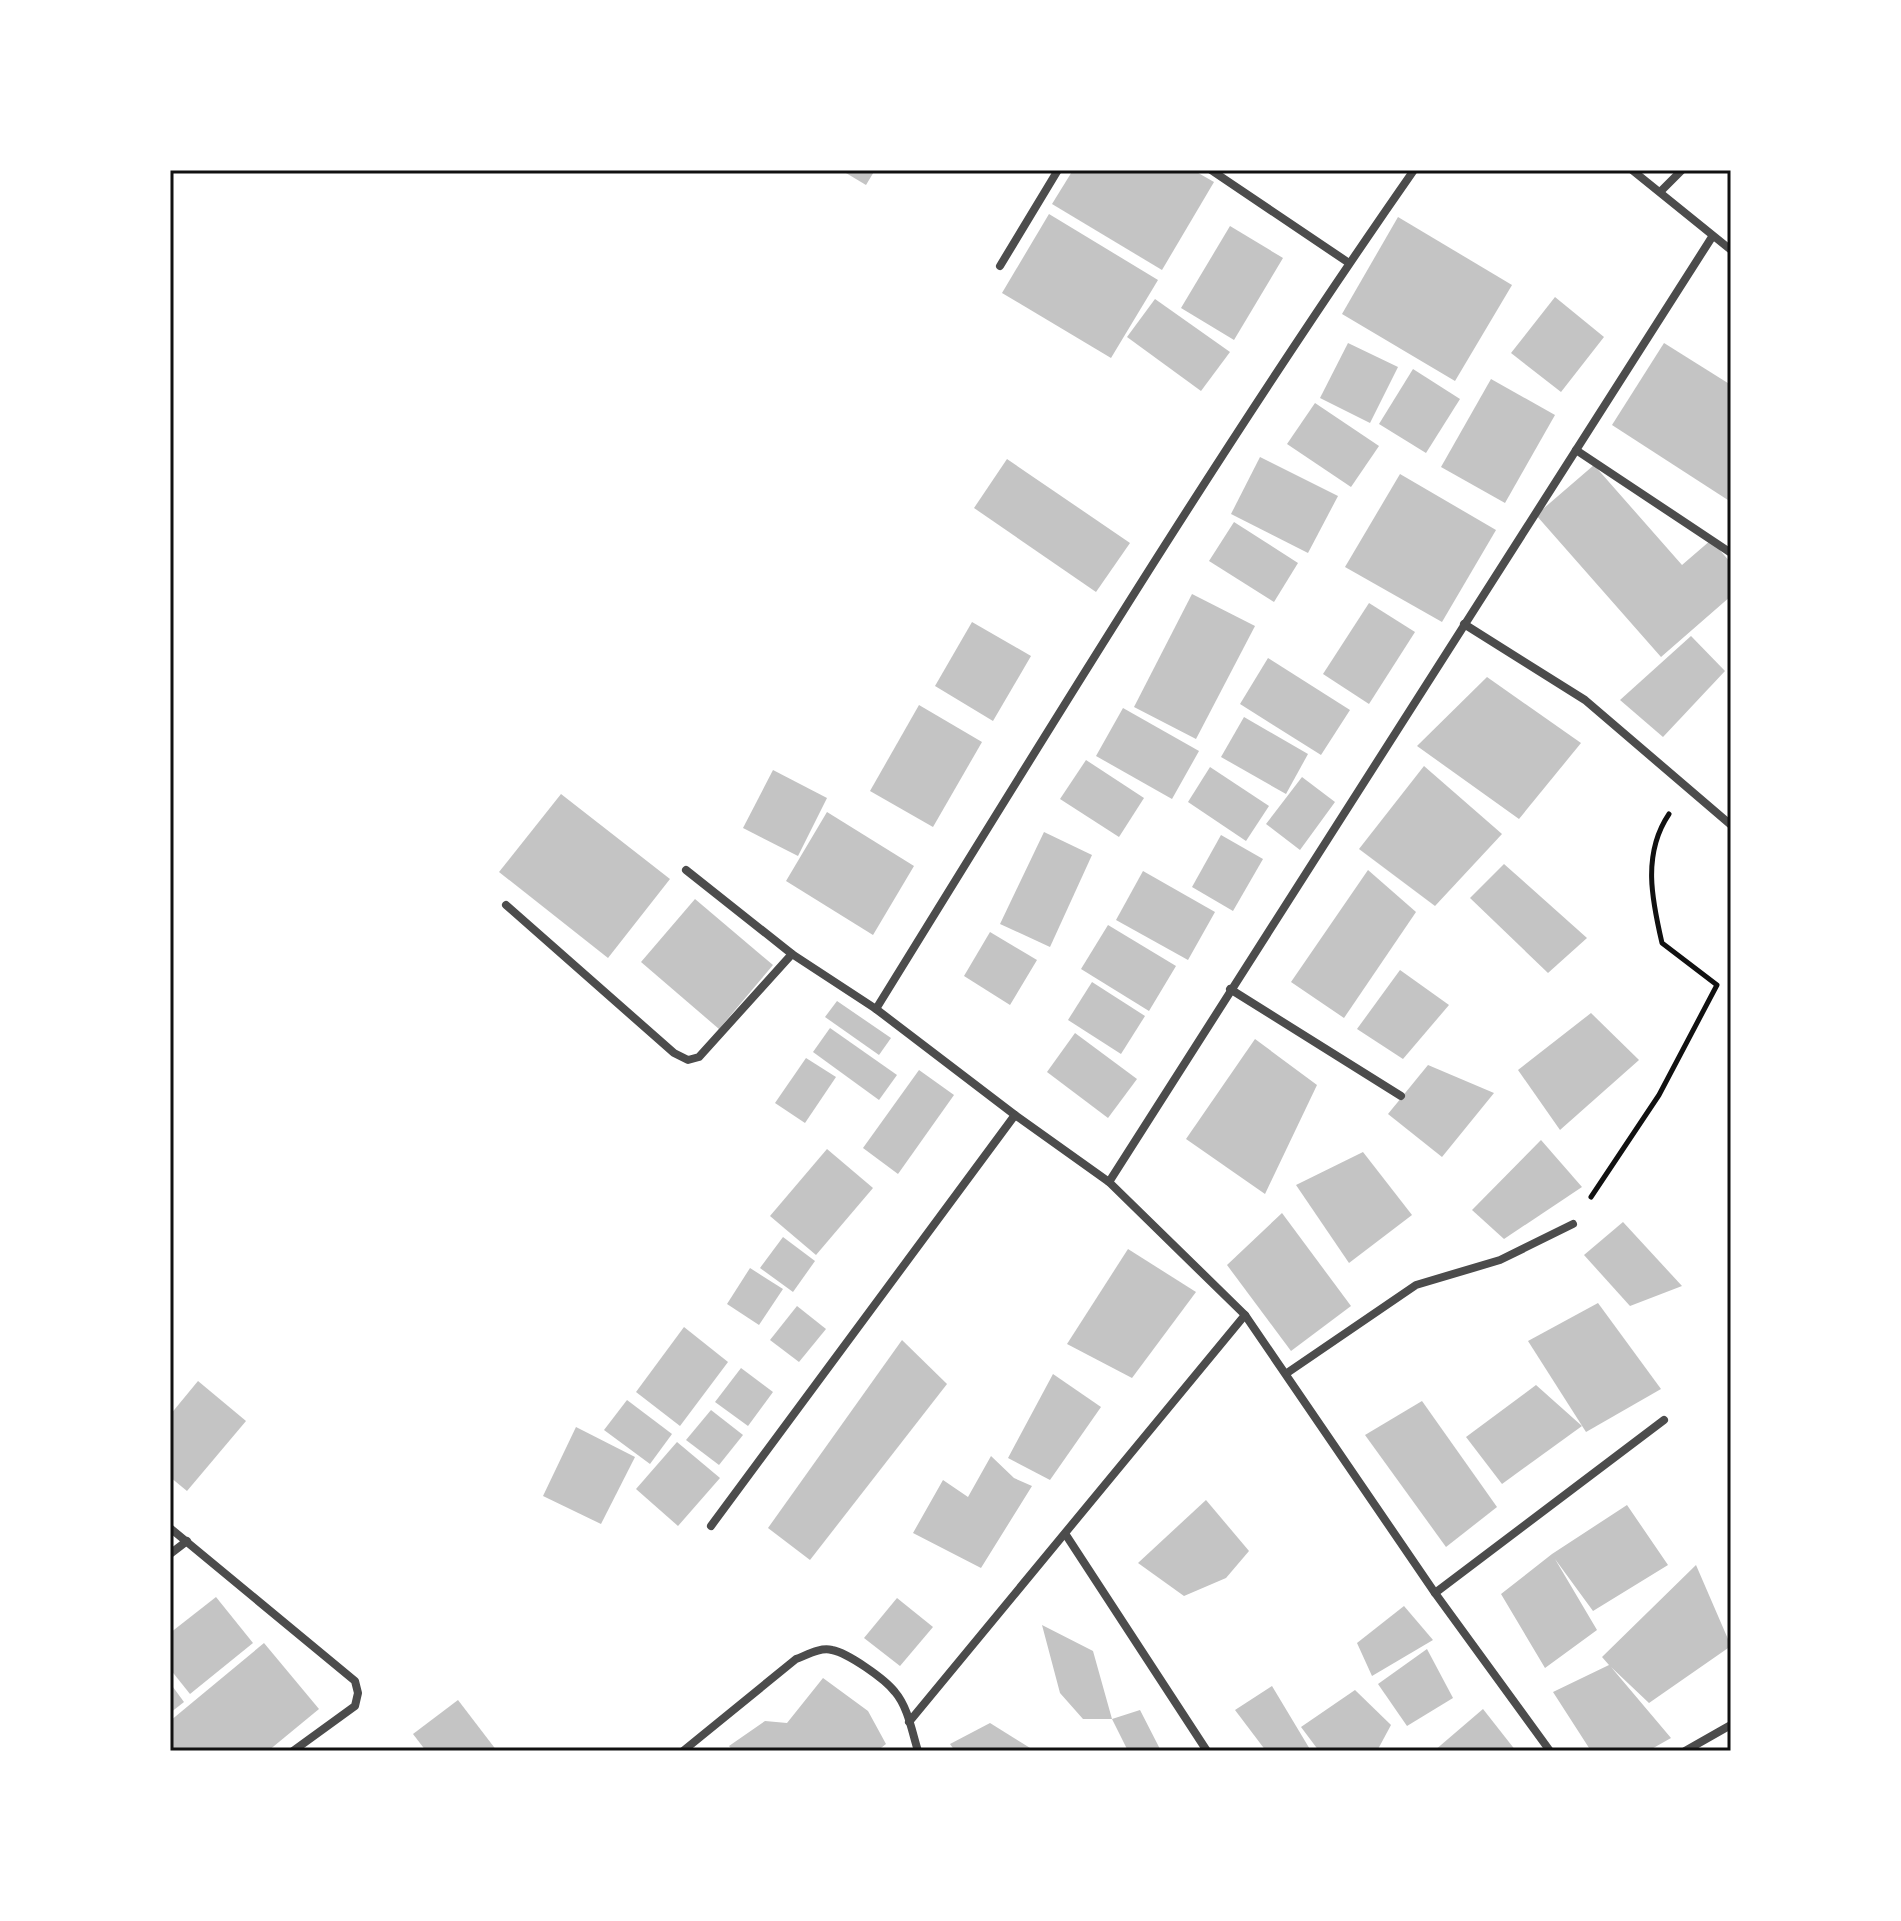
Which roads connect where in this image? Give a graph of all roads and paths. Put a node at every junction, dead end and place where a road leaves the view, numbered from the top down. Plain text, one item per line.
1 (1058, 170) edge
2 (1211, 170) edge
3 (1414, 170) edge
4 (1632, 170) edge
5 (1682, 170) edge
6 (1661, 191) junction
7 (1712, 237) junction
8 (1731, 250) edge
9 (1349, 263) junction
10 (1000, 266) dead end
11 (1576, 450) junction
12 (1731, 553) edge
13 (1464, 624) junction
14 (1687, 787) junction
15 (1731, 825) edge
16 (686, 870) dead end
17 (506, 905) dead end
18 (792, 954) junction
19 (1230, 989) junction
20 (876, 1009) junction
21 (1401, 1096) dead end
22 (1015, 1115) junction
23 (1109, 1182) junction
24 (1573, 1224) joint
25 (1245, 1315) junction
26 (1287, 1373) junction
27 (1664, 1420) dead end
28 (711, 1526) dead end
29 (170, 1528) edge
30 (1066, 1535) junction
31 (187, 1541) junction
32 (170, 1554) edge
33 (1435, 1593) junction
34 (909, 1722) junction
35 (1729, 1726) edge
36 (293, 1751) edge
37 (683, 1751) edge
38 (918, 1751) edge
39 (1207, 1751) edge
40 (1550, 1751) edge
41 (1685, 1751) edge

1 - 10 street
2 - 9 street
3 - 9 street
4 - 6 street
5 - 6 street
6 - 7 street
7 - 8 street
7 - 11 street
9 - 20 street
11 - 12 street
11 - 13 street
13 - 14 street
13 - 19 street
14 - 15 street
14 - 24 path
16 - 18 street
17 - 18 street
18 - 20 street
19 - 21 street
19 - 23 street
20 - 22 street
22 - 23 street
22 - 28 street
23 - 25 street
24 - 26 street
25 - 26 street
25 - 30 street
26 - 33 street
27 - 33 street
29 - 31 street
30 - 34 street
30 - 39 street
31 - 32 street
31 - 36 street
33 - 40 street
34 - 37 street
34 - 38 street
35 - 41 street

